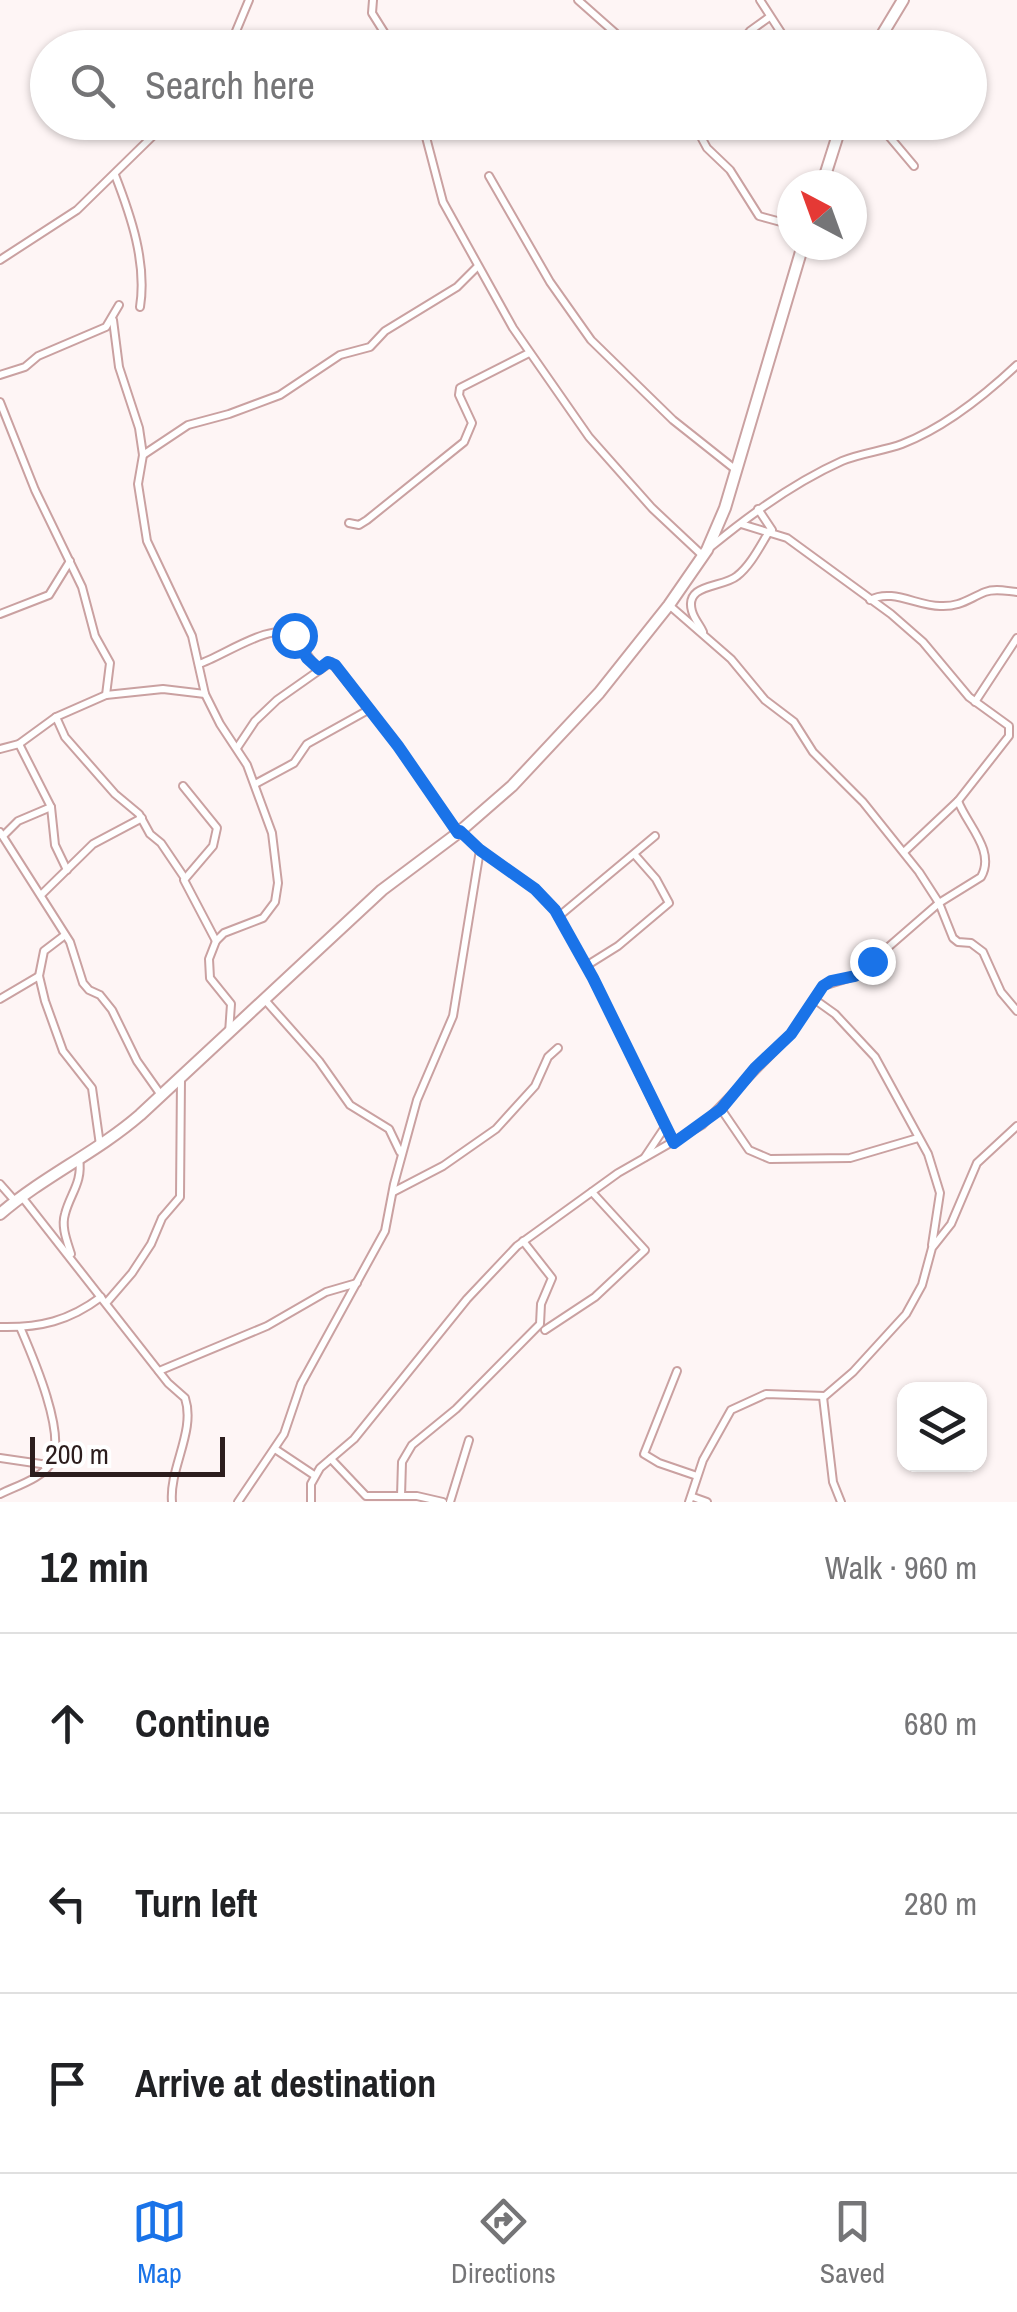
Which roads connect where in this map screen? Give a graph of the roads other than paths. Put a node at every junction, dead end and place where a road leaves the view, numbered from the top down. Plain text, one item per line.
1 (249, 0) edge
2 (373, 0) edge
3 (578, 0) edge
4 (760, 0) edge
5 (903, 0) edge
6 (768, 18) junction
7 (237, 30) edge
8 (383, 30) edge
9 (613, 30) edge
10 (752, 30) edge
11 (777, 30) edge
12 (885, 30) edge
13 (147, 140) edge
14 (426, 140) edge
15 (703, 140) edge
16 (836, 140) edge
17 (892, 140) edge
18 (914, 166) dead end
19 (827, 170) edge
20 (115, 175) junction
21 (490, 176) dead end
22 (777, 222) edge
23 (0, 260) edge
24 (799, 260) edge
25 (477, 267) junction
26 (118, 305) dead end
27 (140, 307) dead end
28 (112, 320) junction
29 (529, 353) junction
30 (1017, 364) edge
31 (0, 375) edge
32 (0, 402) edge
33 (143, 455) junction
34 (737, 470) junction
35 (758, 509) junction
36 (350, 523) dead end
37 (741, 524) junction
38 (771, 531) junction
39 (705, 553) junction
40 (70, 561) junction
41 (1017, 592) edge
42 (870, 600) junction
43 (668, 605) junction
44 (0, 614) edge
45 (704, 634) junction
46 (1017, 638) edge
47 (199, 664) junction
48 (319, 669) junction
49 (206, 694) junction
50 (106, 695) junction
51 (975, 702) junction
52 (370, 709) junction
53 (56, 717) junction
54 (1013, 738) edge
55 (19, 744) junction
56 (237, 748) junction
57 (0, 749) edge
58 (255, 784) junction
59 (184, 786) dead end
60 (958, 801) junction
61 (51, 807) junction
62 (142, 818) junction
63 (459, 832) junction
64 (656, 836) dead end
65 (2, 838) edge
66 (480, 850) junction
67 (905, 851) junction
68 (635, 856) junction
69 (67, 870) junction
70 (184, 877) junction
71 (41, 895) junction
72 (939, 903) junction
73 (558, 917) junction
74 (65, 936) junction
75 (216, 941) junction
76 (586, 966) junction
77 (39, 976) junction
78 (0, 999) edge
79 (264, 999) junction
80 (814, 999) junction
81 (1017, 1011) edge
82 (229, 1034) junction
83 (558, 1048) dead end
84 (181, 1078) junction
85 (162, 1096) junction
86 (721, 1109) junction
87 (1017, 1126) edge
88 (665, 1127) junction
89 (918, 1138) junction
90 (674, 1143) junction
91 (100, 1147) junction
92 (400, 1158) junction
93 (644, 1158) junction
94 (79, 1160) junction
95 (0, 1184) edge
96 (592, 1192) junction
97 (392, 1193) junction
98 (18, 1199) junction
99 (0, 1214) edge
100 (523, 1240) junction
101 (932, 1248) junction
102 (73, 1260) junction
103 (358, 1283) junction
104 (104, 1299) junction
105 (0, 1327) edge
106 (20, 1327) junction
107 (545, 1330) dead end
108 (677, 1370) dead end
109 (159, 1371) junction
110 (823, 1397) junction
111 (469, 1440) dead end
112 (275, 1450) junction
113 (0, 1458) edge
114 (332, 1459) junction
115 (50, 1465) junction
116 (314, 1475) junction
117 (697, 1476) junction
118 (0, 1494) edge
119 (401, 1496) junction
120 (691, 1499) edge
121 (840, 1501) edge
122 (172, 1502) edge
123 (238, 1502) edge
124 (311, 1502) edge
125 (446, 1502) edge
126 (707, 1502) edge
127 (830, 1502) edge

1 - 7 street
2 - 8 street
3 - 9 street
4 - 6 street
5 - 12 street
6 - 10 street
6 - 11 street
13 - 20 street
14 - 25 street
15 - 22 street
16 - 19 street
17 - 18 street
20 - 23 street
20 - 27 street
21 - 34 street
24 - 34 street
25 - 29 street
25 - 33 street
26 - 28 street
28 - 31 street
28 - 33 street
29 - 36 street
29 - 39 street
30 - 35 street
32 - 40 street
33 - 47 street
34 - 39 street
35 - 37 street
35 - 38 street
37 - 38 street
37 - 39 street
38 - 42 street
38 - 45 street
39 - 43 street
40 - 44 street
40 - 50 street
41 - 42 street
42 - 51 street
43 - 45 street
43 - 63 street
45 - 67 street
46 - 51 street
47 - 48 street
47 - 49 street
48 - 52 street
48 - 56 street
49 - 50 street
49 - 56 street
50 - 53 street
51 - 54 street
52 - 58 street
52 - 63 street
53 - 55 street
53 - 62 street
54 - 60 street
55 - 57 street
55 - 61 street
56 - 58 street
58 - 75 street
59 - 70 street
60 - 67 street
60 - 72 street
61 - 65 street
61 - 69 street
62 - 69 street
62 - 70 street
63 - 66 street
63 - 79 street
64 - 68 street
65 - 71 street
66 - 73 street
66 - 92 street
67 - 72 street
68 - 73 street
68 - 76 street
69 - 71 street
70 - 75 street
71 - 74 street
72 - 80 street
72 - 81 street
73 - 76 street
74 - 77 street
74 - 85 street
75 - 82 street
76 - 88 street
77 - 78 street
77 - 91 street
79 - 82 street
79 - 92 street
80 - 86 street
80 - 89 street
82 - 84 street
83 - 97 street
84 - 85 street
84 - 104 street
85 - 91 street
86 - 89 street
86 - 90 street
87 - 101 street
88 - 90 street
88 - 93 street
89 - 101 street
90 - 93 street
91 - 94 street
92 - 97 street
93 - 96 street
94 - 98 street
94 - 102 street
95 - 98 street
96 - 100 street
96 - 107 street
97 - 103 street
98 - 99 street
98 - 102 street
100 - 114 street
100 - 119 street
101 - 110 street
102 - 104 street
103 - 109 street
103 - 112 street
104 - 106 street
104 - 109 street
105 - 106 street
106 - 115 street
108 - 117 street
109 - 122 street
110 - 117 street
110 - 121 street
111 - 125 street
112 - 116 street
112 - 123 street
113 - 115 street
114 - 116 street
114 - 119 street
115 - 118 street
116 - 124 street
117 - 120 street
119 - 125 street
120 - 126 street
121 - 127 street

